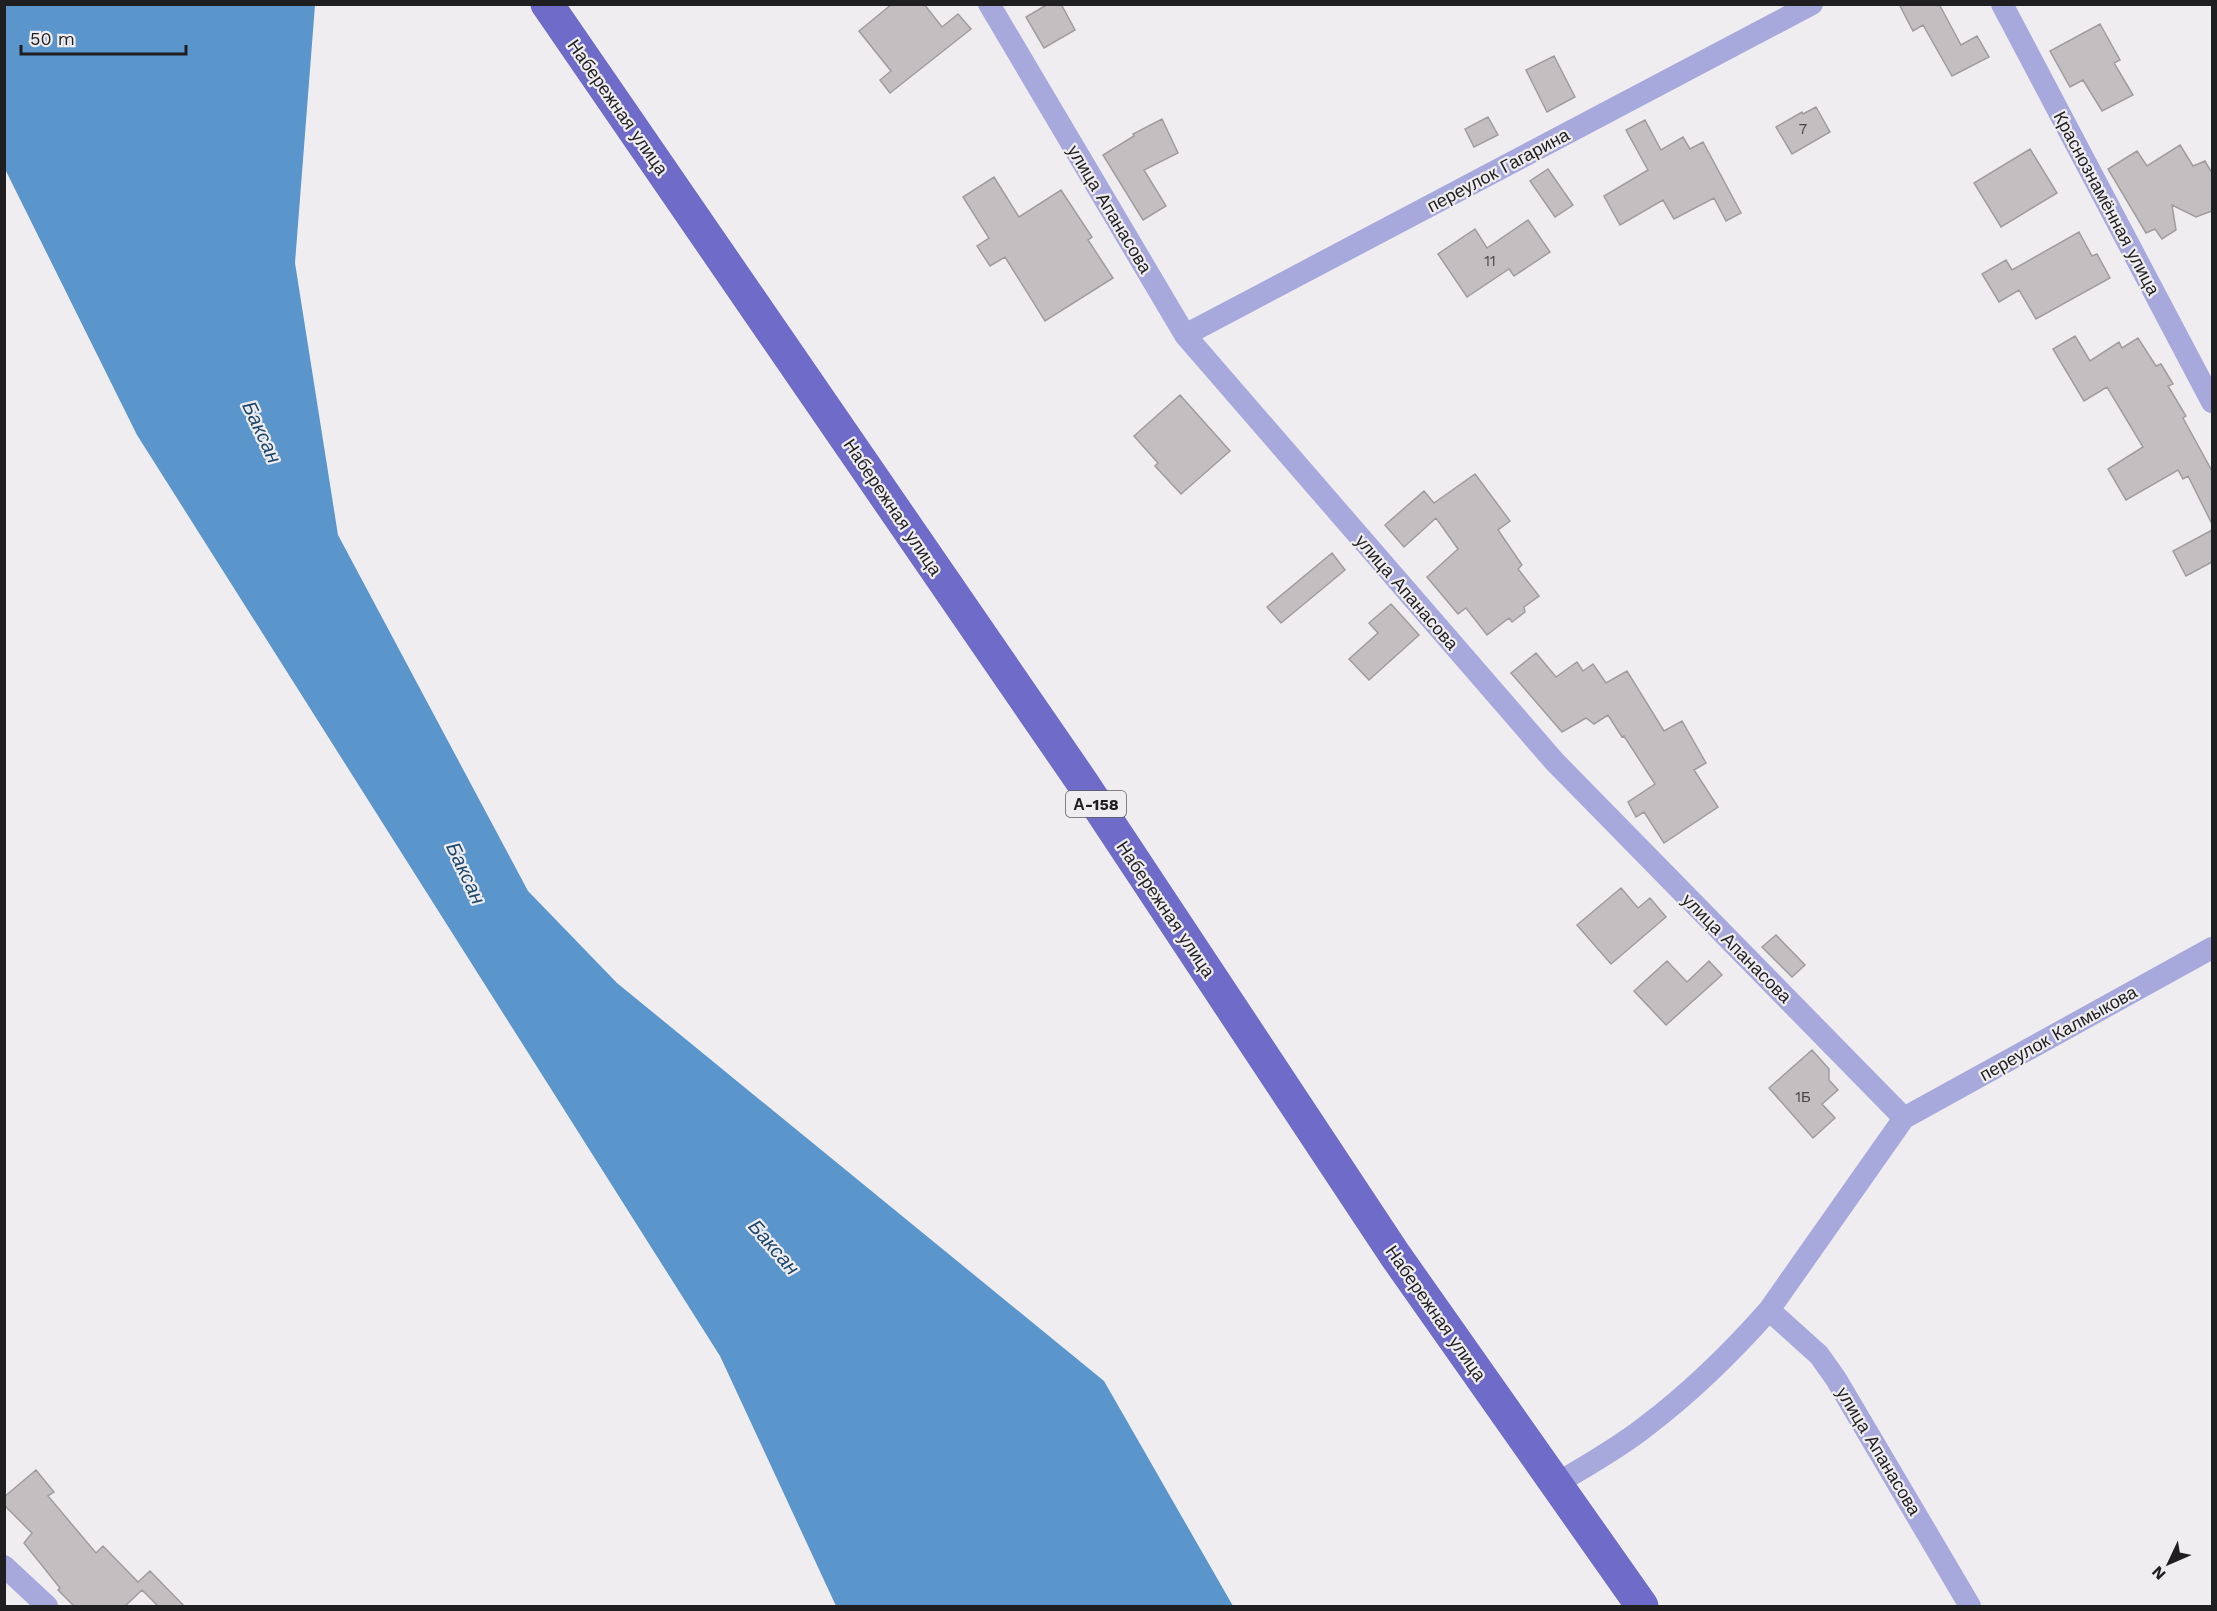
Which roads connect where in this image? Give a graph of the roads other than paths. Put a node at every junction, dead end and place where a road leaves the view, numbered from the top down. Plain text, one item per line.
1 (547, 4) edge
2 (989, 4) edge
3 (1812, 4) edge
4 (2002, 4) edge
5 (1185, 335) junction
6 (2212, 402) edge
7 (2212, 948) edge
8 (1904, 1118) junction
9 (1769, 1310) junction
10 (1556, 1484) junction
11 (4, 1566) edge
12 (35, 1602) edge
13 (1642, 1606) edge
14 (1970, 1606) edge

1 - 10 main road, Набережная улица / А-158
2 - 5 street, улица Апанасова
3 - 5 street, переулок Гагарина
4 - 6 street, Краснознамённая улица
5 - 8 street, улица Апанасова
7 - 8 street, переулок Калмыкова
8 - 9 street
9 - 10 street
9 - 14 street, улица Апанасова
10 - 13 main road, Набережная улица / А-158
11 - 12 street

